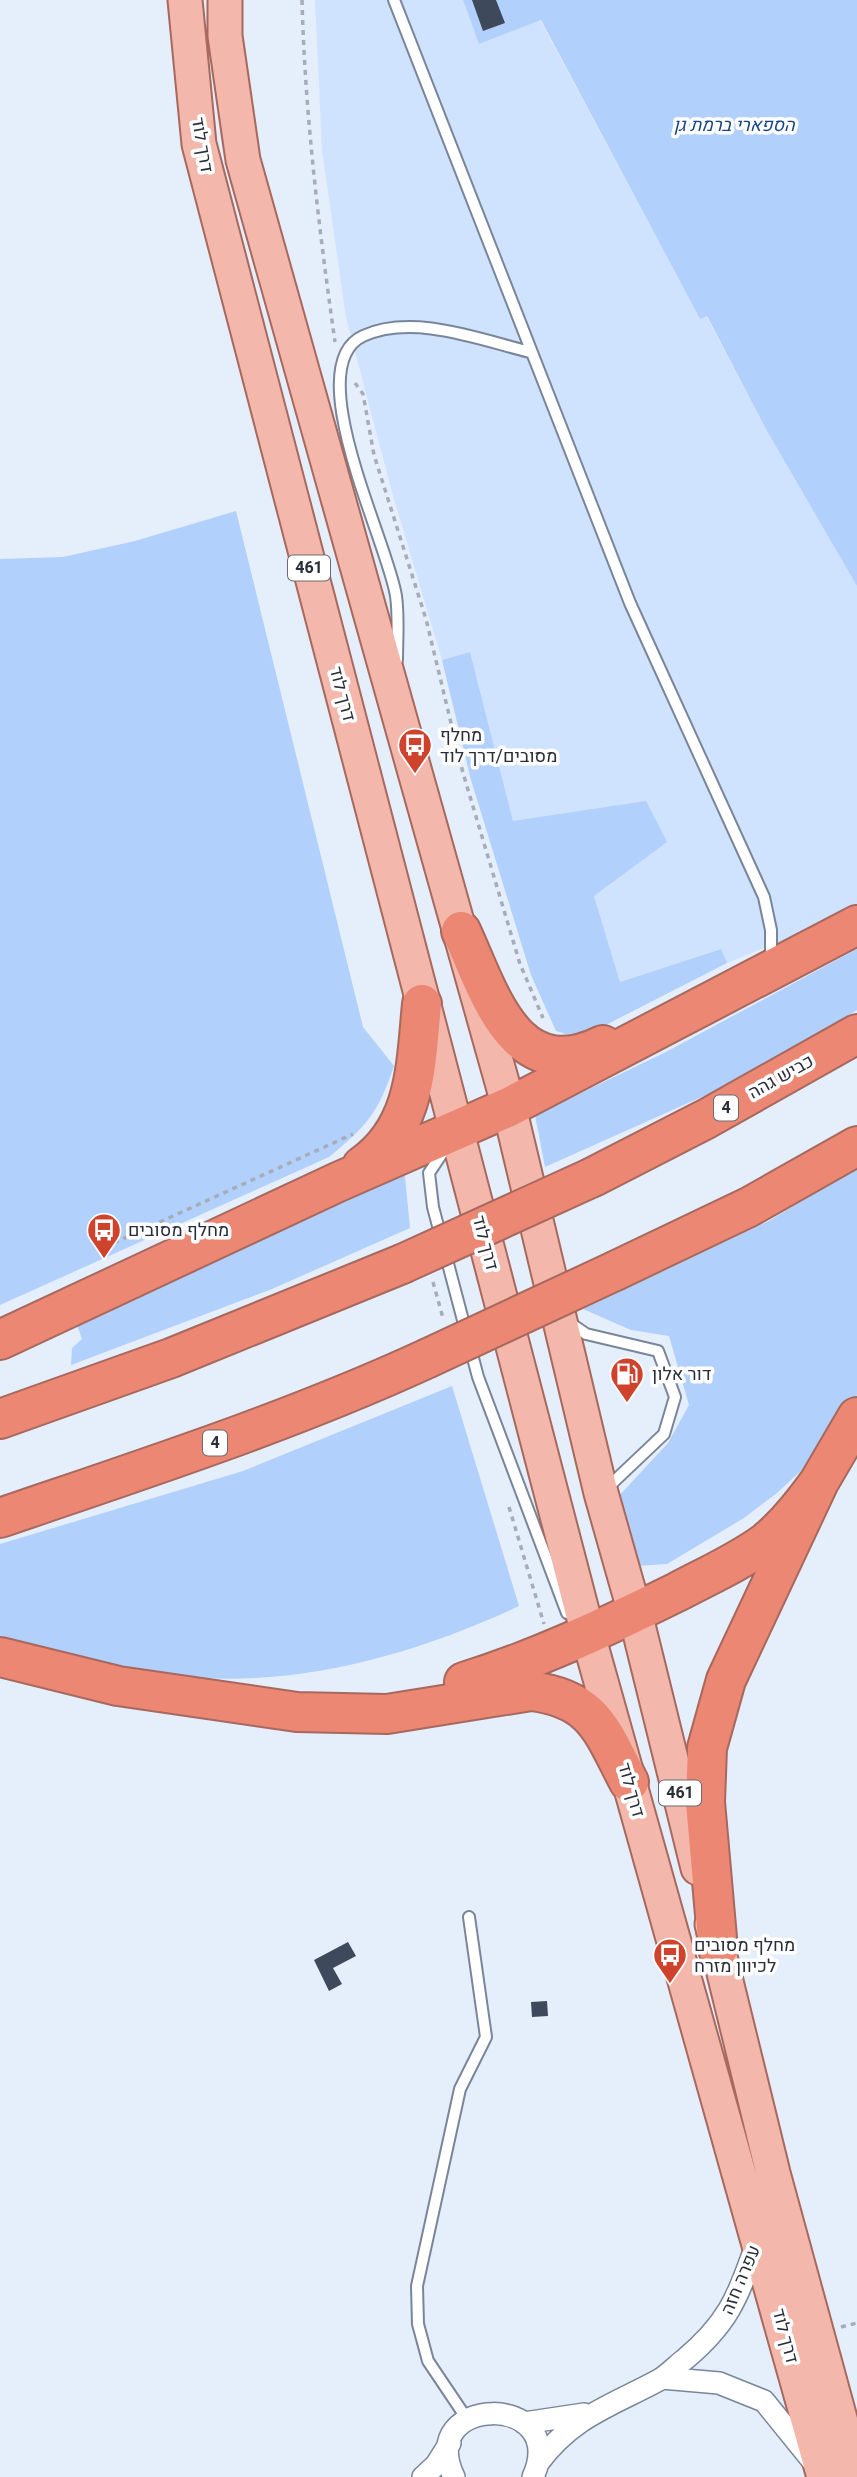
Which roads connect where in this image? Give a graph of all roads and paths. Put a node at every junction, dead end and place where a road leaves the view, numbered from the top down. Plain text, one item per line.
1 (185, 0) edge
2 (225, 0) edge
3 (394, 0) edge
4 (530, 352) junction
5 (400, 719) junction
6 (857, 924) edge
7 (461, 931) junction
8 (771, 959) junction
9 (422, 1004) junction
10 (857, 1034) edge
11 (509, 1107) junction
12 (359, 1131) dead end
13 (456, 1132) junction
14 (857, 1146) edge
15 (338, 1182) junction
16 (104, 1247) dead end
17 (559, 1317) junction
18 (0, 1340) edge
19 (857, 1417) edge
20 (0, 1419) edge
21 (820, 1482) junction
22 (601, 1493) junction
23 (0, 1518) edge
24 (635, 1613) junction
25 (588, 1633) junction
26 (0, 1657) edge
27 (297, 1712) junction
28 (629, 1782) junction
29 (469, 1917) dead end
30 (718, 1949) junction
31 (758, 2238) junction
32 (857, 2323) edge
33 (839, 2328) dead end
34 (662, 2378) junction
35 (594, 2411) junction
36 (467, 2419) junction
37 (524, 2423) junction
38 (450, 2443) junction
39 (536, 2470) edge
40 (823, 2475) edge
41 (423, 2477) edge
42 (454, 2477) edge
43 (856, 2477) edge

1 - 9 main road, דרך לוד / 461
2 - 5 main road, דרך לוד / 461
3 - 4 lane
4 - 5 lane
4 - 8 lane
5 - 7 main road, דרך לוד / 461
6 - 8 highway
6 - 11 highway
7 - 8 highway
7 - 11 main road, דרך לוד / 461
9 - 13 main road, דרך לוד / 461
9 - 15 highway
10 - 20 highway, כביש גהה / 4, bridge
11 - 13 highway
11 - 17 main road, דרך לוד / 461
12 - 16 path
13 - 15 highway
13 - 25 main road, דרך לוד / 461
14 - 23 highway, 4, bridge
15 - 18 highway
17 - 22 main road, דרך לוד / 461
17 - 22 lane
19 - 21 highway
21 - 24 highway
21 - 30 highway
22 - 24 main road, דרך לוד / 461
24 - 25 highway
24 - 30 main road, דרך לוד / 461
25 - 27 highway
25 - 28 main road, דרך לוד / 461
26 - 27 highway
27 - 28 highway
28 - 31 main road, דרך לוד / 461
29 - 36 lane
30 - 43 main road, דרך לוד / 461
31 - 34 street, עפרה חזה
31 - 40 main road, דרך לוד / 461
32 - 33 path
34 - 35 street, עפרה חזה
34 - 40 street
35 - 37 street, עפרה חזה
35 - 39 street, עפרה חזה
36 - 37 street
36 - 38 street
37 - 39 street
38 - 41 street
38 - 42 street

